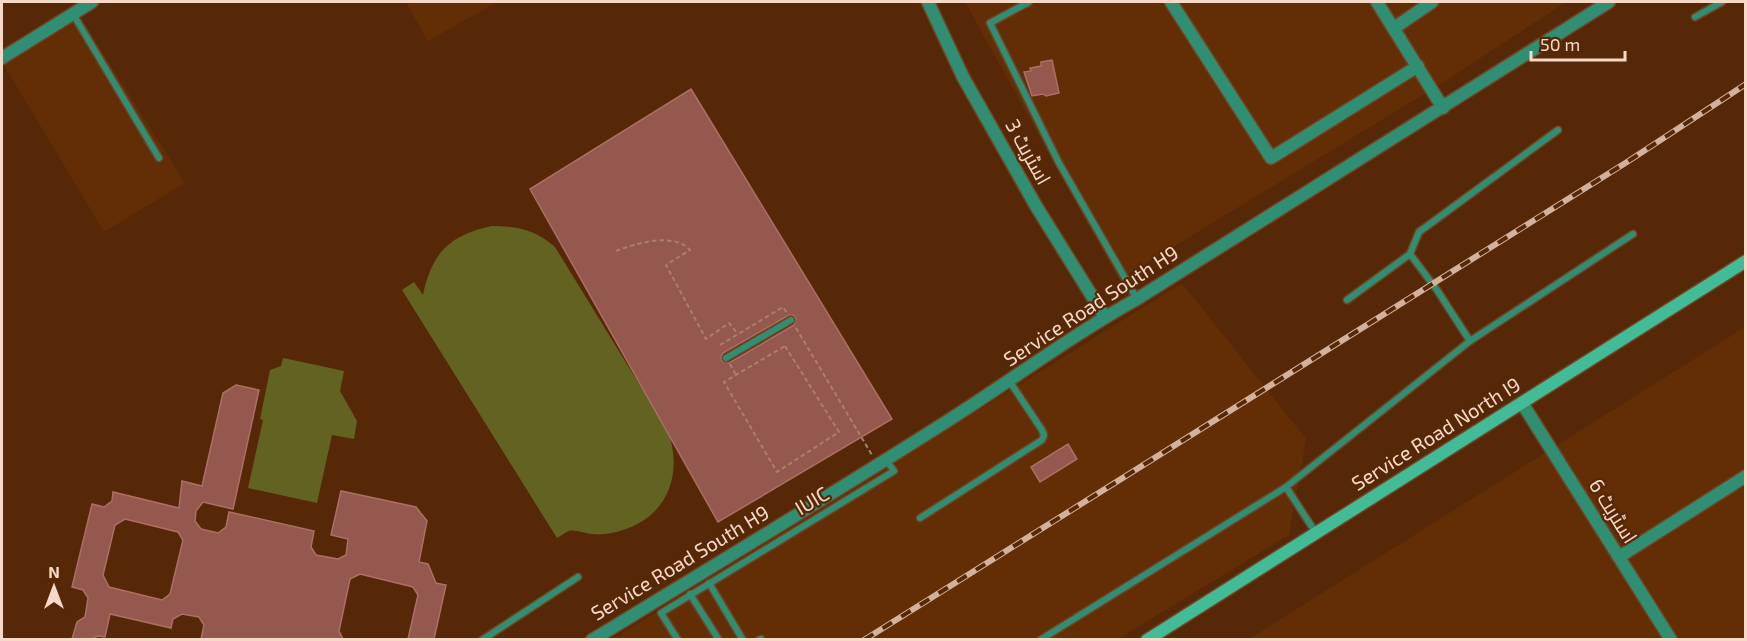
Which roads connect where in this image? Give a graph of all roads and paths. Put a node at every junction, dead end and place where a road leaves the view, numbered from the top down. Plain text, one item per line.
1 (92, 2) edge
2 (928, 2) edge
3 (1029, 2) edge
4 (1171, 2) edge
5 (1377, 2) edge
6 (1432, 2) edge
7 (1609, 2) edge
8 (1722, 2) edge
9 (73, 14) junction
10 (1695, 17) dead end
11 (1394, 28) junction
12 (2, 58) edge
13 (1418, 66) junction
14 (1443, 108) junction
15 (1558, 130) dead end
16 (159, 158) dead end
17 (1633, 234) dead end
18 (616, 251) dead end
19 (1410, 254) junction
20 (1746, 261) edge
21 (1137, 299) junction
22 (1347, 300) dead end
23 (1105, 316) junction
24 (791, 320) junction
25 (738, 334) junction
26 (1470, 341) junction
27 (720, 345) dead end
28 (785, 346) joint
29 (726, 358) dead end
30 (1010, 382) junction
31 (1522, 403) junction
32 (882, 462) junction
33 (1746, 476) edge
34 (1286, 486) junction
35 (920, 518) dead end
36 (1316, 533) junction
37 (1619, 557) junction
38 (578, 577) dead end
39 (709, 583) junction
40 (688, 596) junction
41 (482, 639) edge
42 (592, 639) edge
43 (678, 639) edge
44 (719, 639) edge
45 (743, 639) edge
46 (1040, 639) edge
47 (1147, 639) edge
48 (1671, 639) edge

1 - 9 street
2 - 23 street, اسٹریٹ 3
3 - 21 lane
4 - 13 street
5 - 11 street
6 - 11 street
7 - 14 street, Service Road South H9
8 - 10 lane
9 - 12 street
9 - 16 lane
11 - 13 street
13 - 14 street
14 - 21 street, Service Road South H9
15 - 19 lane
17 - 26 lane
18 - 25 path
19 - 22 lane
19 - 26 lane
20 - 31 main road, Service Road North I9
21 - 23 street, Service Road South H9
23 - 30 street, Service Road South H9
24 - 25 path
24 - 29 lane
24 - 32 path
25 - 27 path
26 - 34 lane
28 - 28 path
30 - 32 street, Service Road South H9
30 - 35 lane
31 - 36 main road, Service Road North I9
31 - 37 street, اسٹریٹ 6
32 - 39 lane, IUIC
32 - 42 street, Service Road South H9
33 - 37 street
34 - 36 lane
34 - 46 lane
36 - 47 main road, Service Road North I9
37 - 48 street, اسٹریٹ 6
38 - 41 lane
39 - 40 lane, IUIC
39 - 45 lane
40 - 43 lane, IUIC
40 - 44 lane

